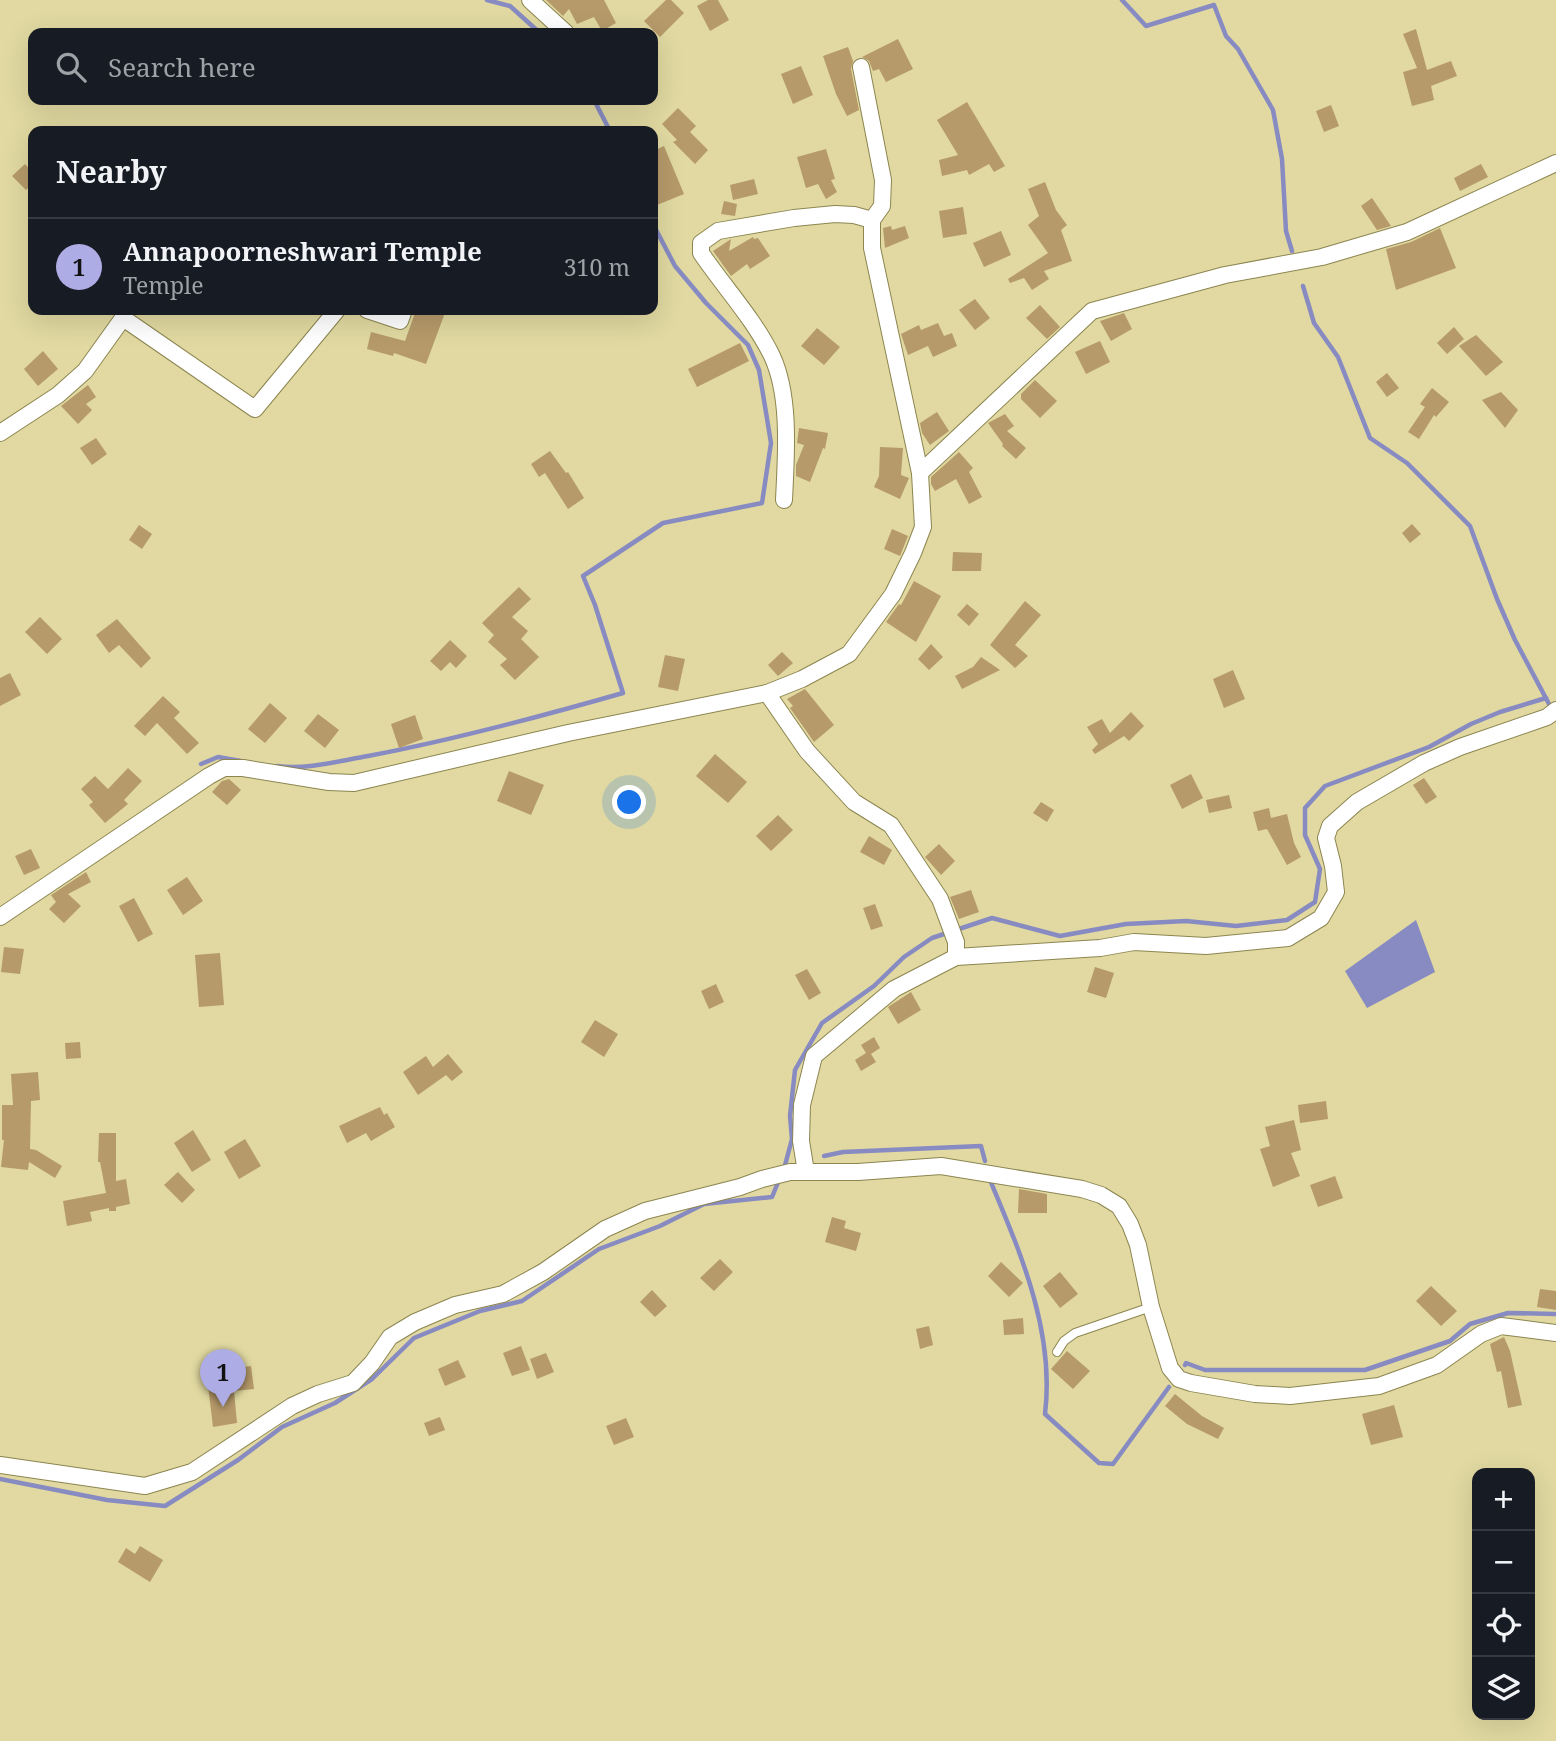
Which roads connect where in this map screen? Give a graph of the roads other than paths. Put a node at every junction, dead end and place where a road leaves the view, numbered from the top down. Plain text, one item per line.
1 (530, 0) edge
2 (561, 28) edge
3 (861, 67) dead end
4 (1556, 163) edge
5 (872, 220) junction
6 (123, 315) edge
7 (125, 315) edge
8 (333, 315) edge
9 (382, 315) edge
10 (402, 315) edge
11 (0, 433) edge
12 (920, 473) junction
13 (784, 500) dead end
14 (766, 693) junction
15 (1551, 713) edge
16 (0, 917) edge
17 (956, 949) junction
18 (798, 1172) junction
19 (1151, 1307) junction
20 (1556, 1333) edge
21 (1057, 1352) dead end
22 (0, 1465) edge

1 - 2 street
3 - 5 street
4 - 12 street
5 - 12 street
5 - 13 street
6 - 11 street
7 - 8 street
9 - 10 street
12 - 14 street
14 - 16 street
14 - 17 street
15 - 17 street
17 - 18 street
18 - 19 street
18 - 22 street
19 - 20 street
19 - 21 lane

